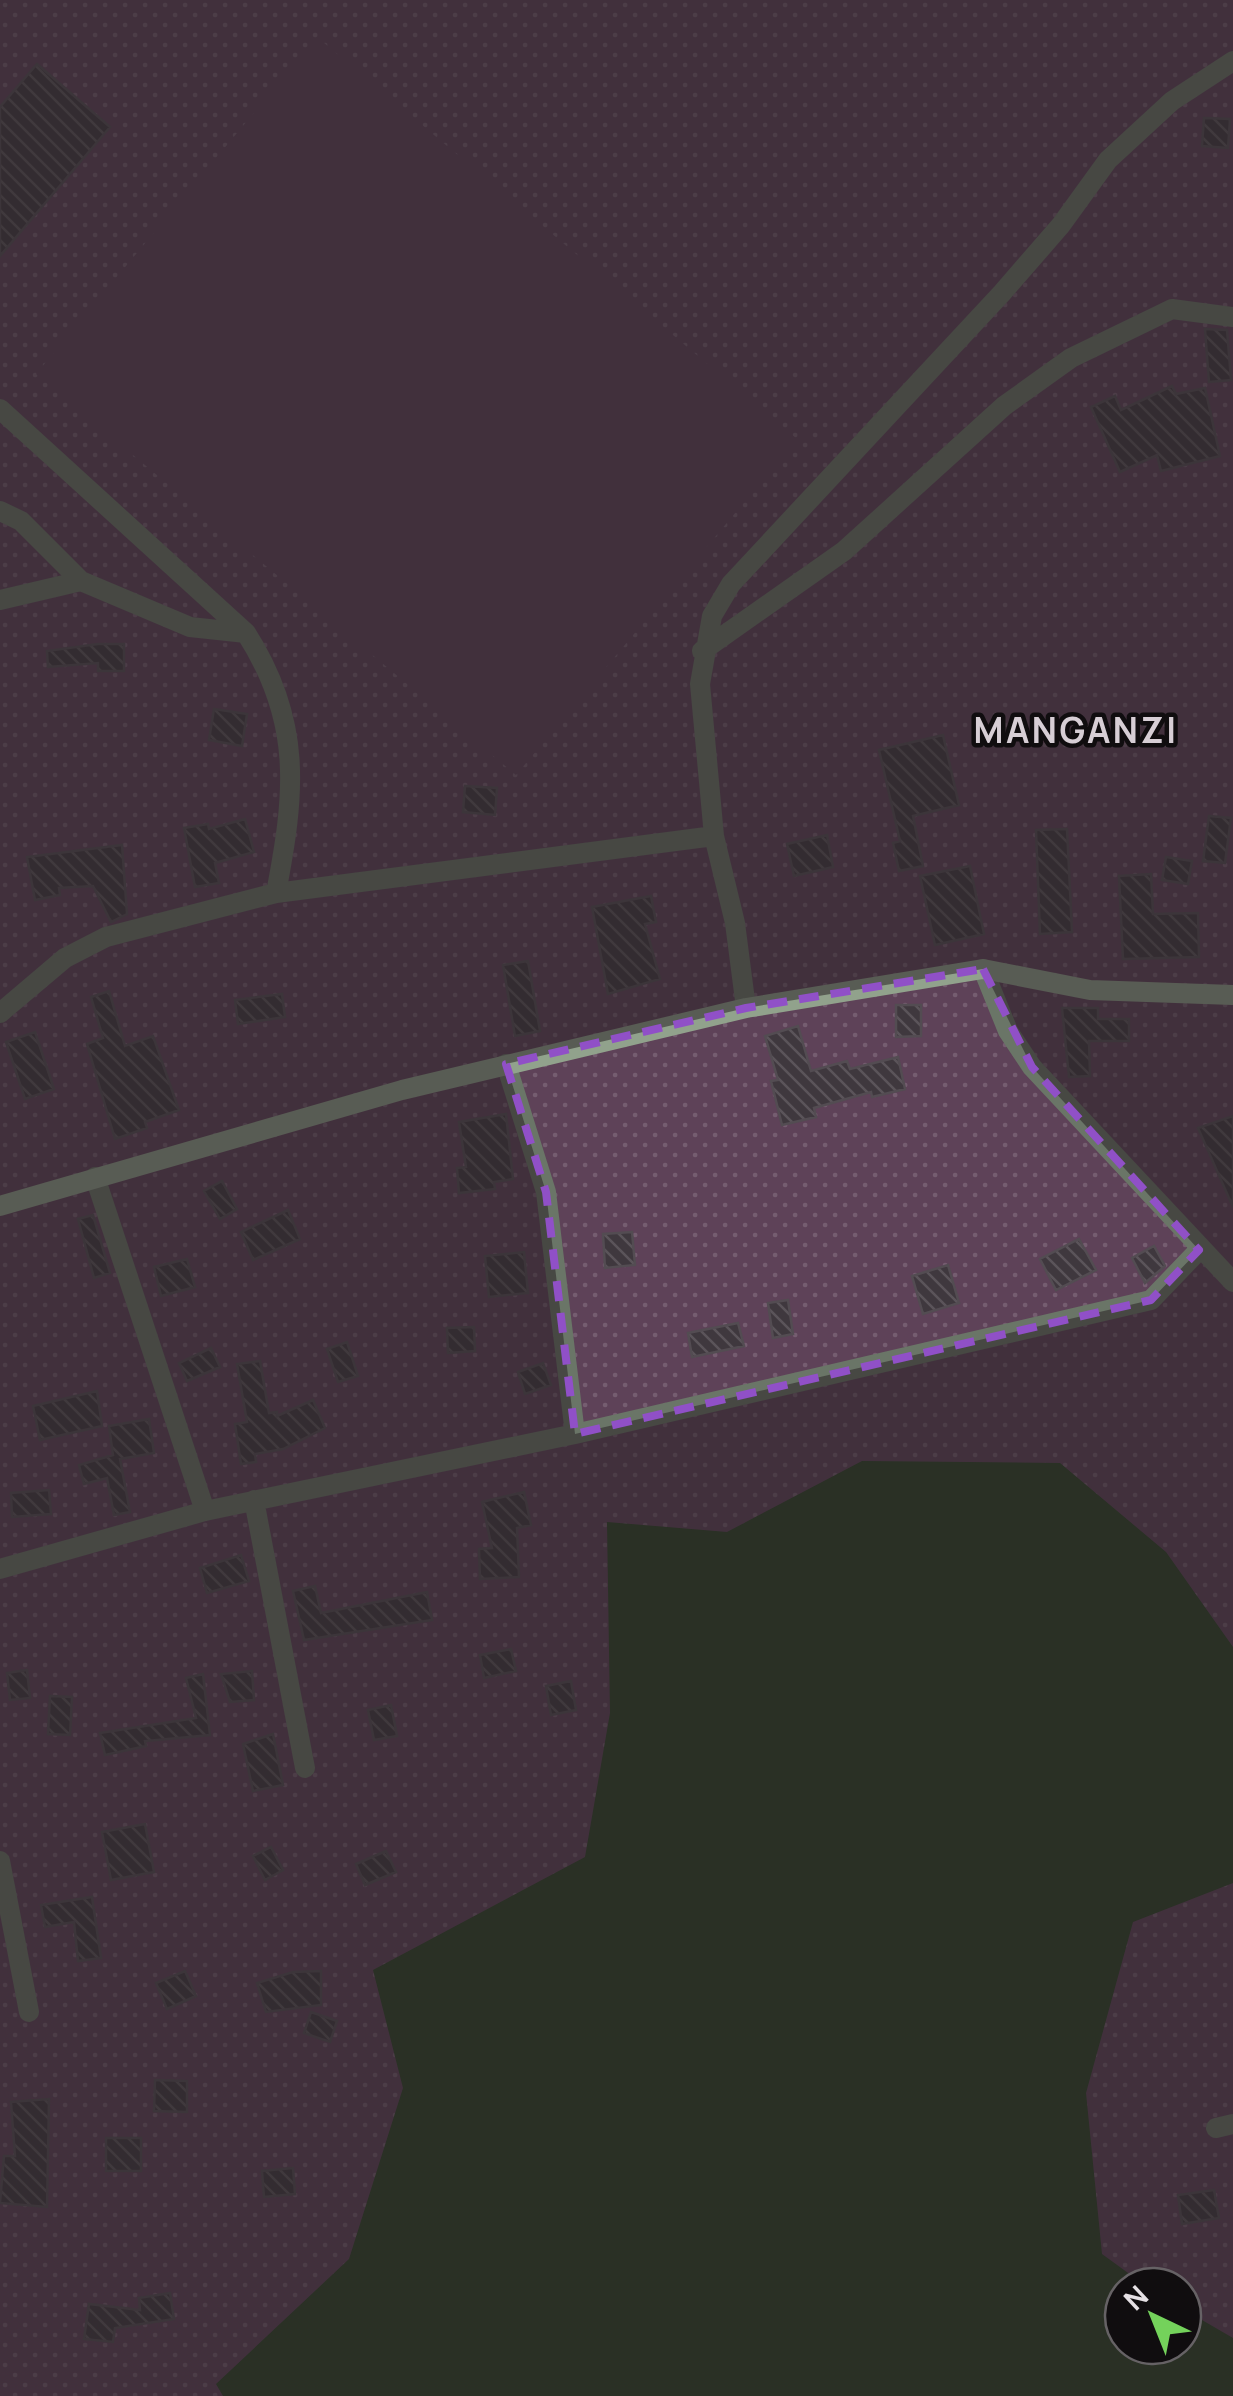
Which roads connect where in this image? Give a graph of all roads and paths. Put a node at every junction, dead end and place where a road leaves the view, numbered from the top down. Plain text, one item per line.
1 (1233, 61) edge
2 (1233, 317) edge
3 (0, 409) edge
4 (0, 512) edge
5 (81, 581) junction
6 (0, 600) edge
7 (246, 633) junction
8 (702, 651) junction
9 (714, 836) junction
10 (276, 893) junction
11 (983, 968) junction
12 (1233, 995) edge
13 (746, 1008) junction
14 (0, 1013) edge
15 (506, 1064) junction
16 (96, 1176) junction
17 (0, 1206) edge
18 (1199, 1250) junction
19 (1233, 1282) edge
20 (575, 1434) junction
21 (254, 1500) junction
22 (205, 1511) junction
23 (0, 1569) edge
24 (305, 1768) dead end
25 (0, 1861) edge
26 (29, 2012) dead end

1 - 8 street
2 - 8 street
3 - 7 street
4 - 5 street
5 - 6 street
5 - 7 street
7 - 10 street
8 - 9 street
9 - 10 street
9 - 13 street
10 - 14 street
11 - 12 main road
11 - 13 main road
11 - 18 street
13 - 15 main road
15 - 16 main road
15 - 20 street
16 - 17 main road
16 - 22 street
18 - 19 street
18 - 20 street
20 - 21 street
21 - 22 street
21 - 24 street
22 - 23 street
25 - 26 street

